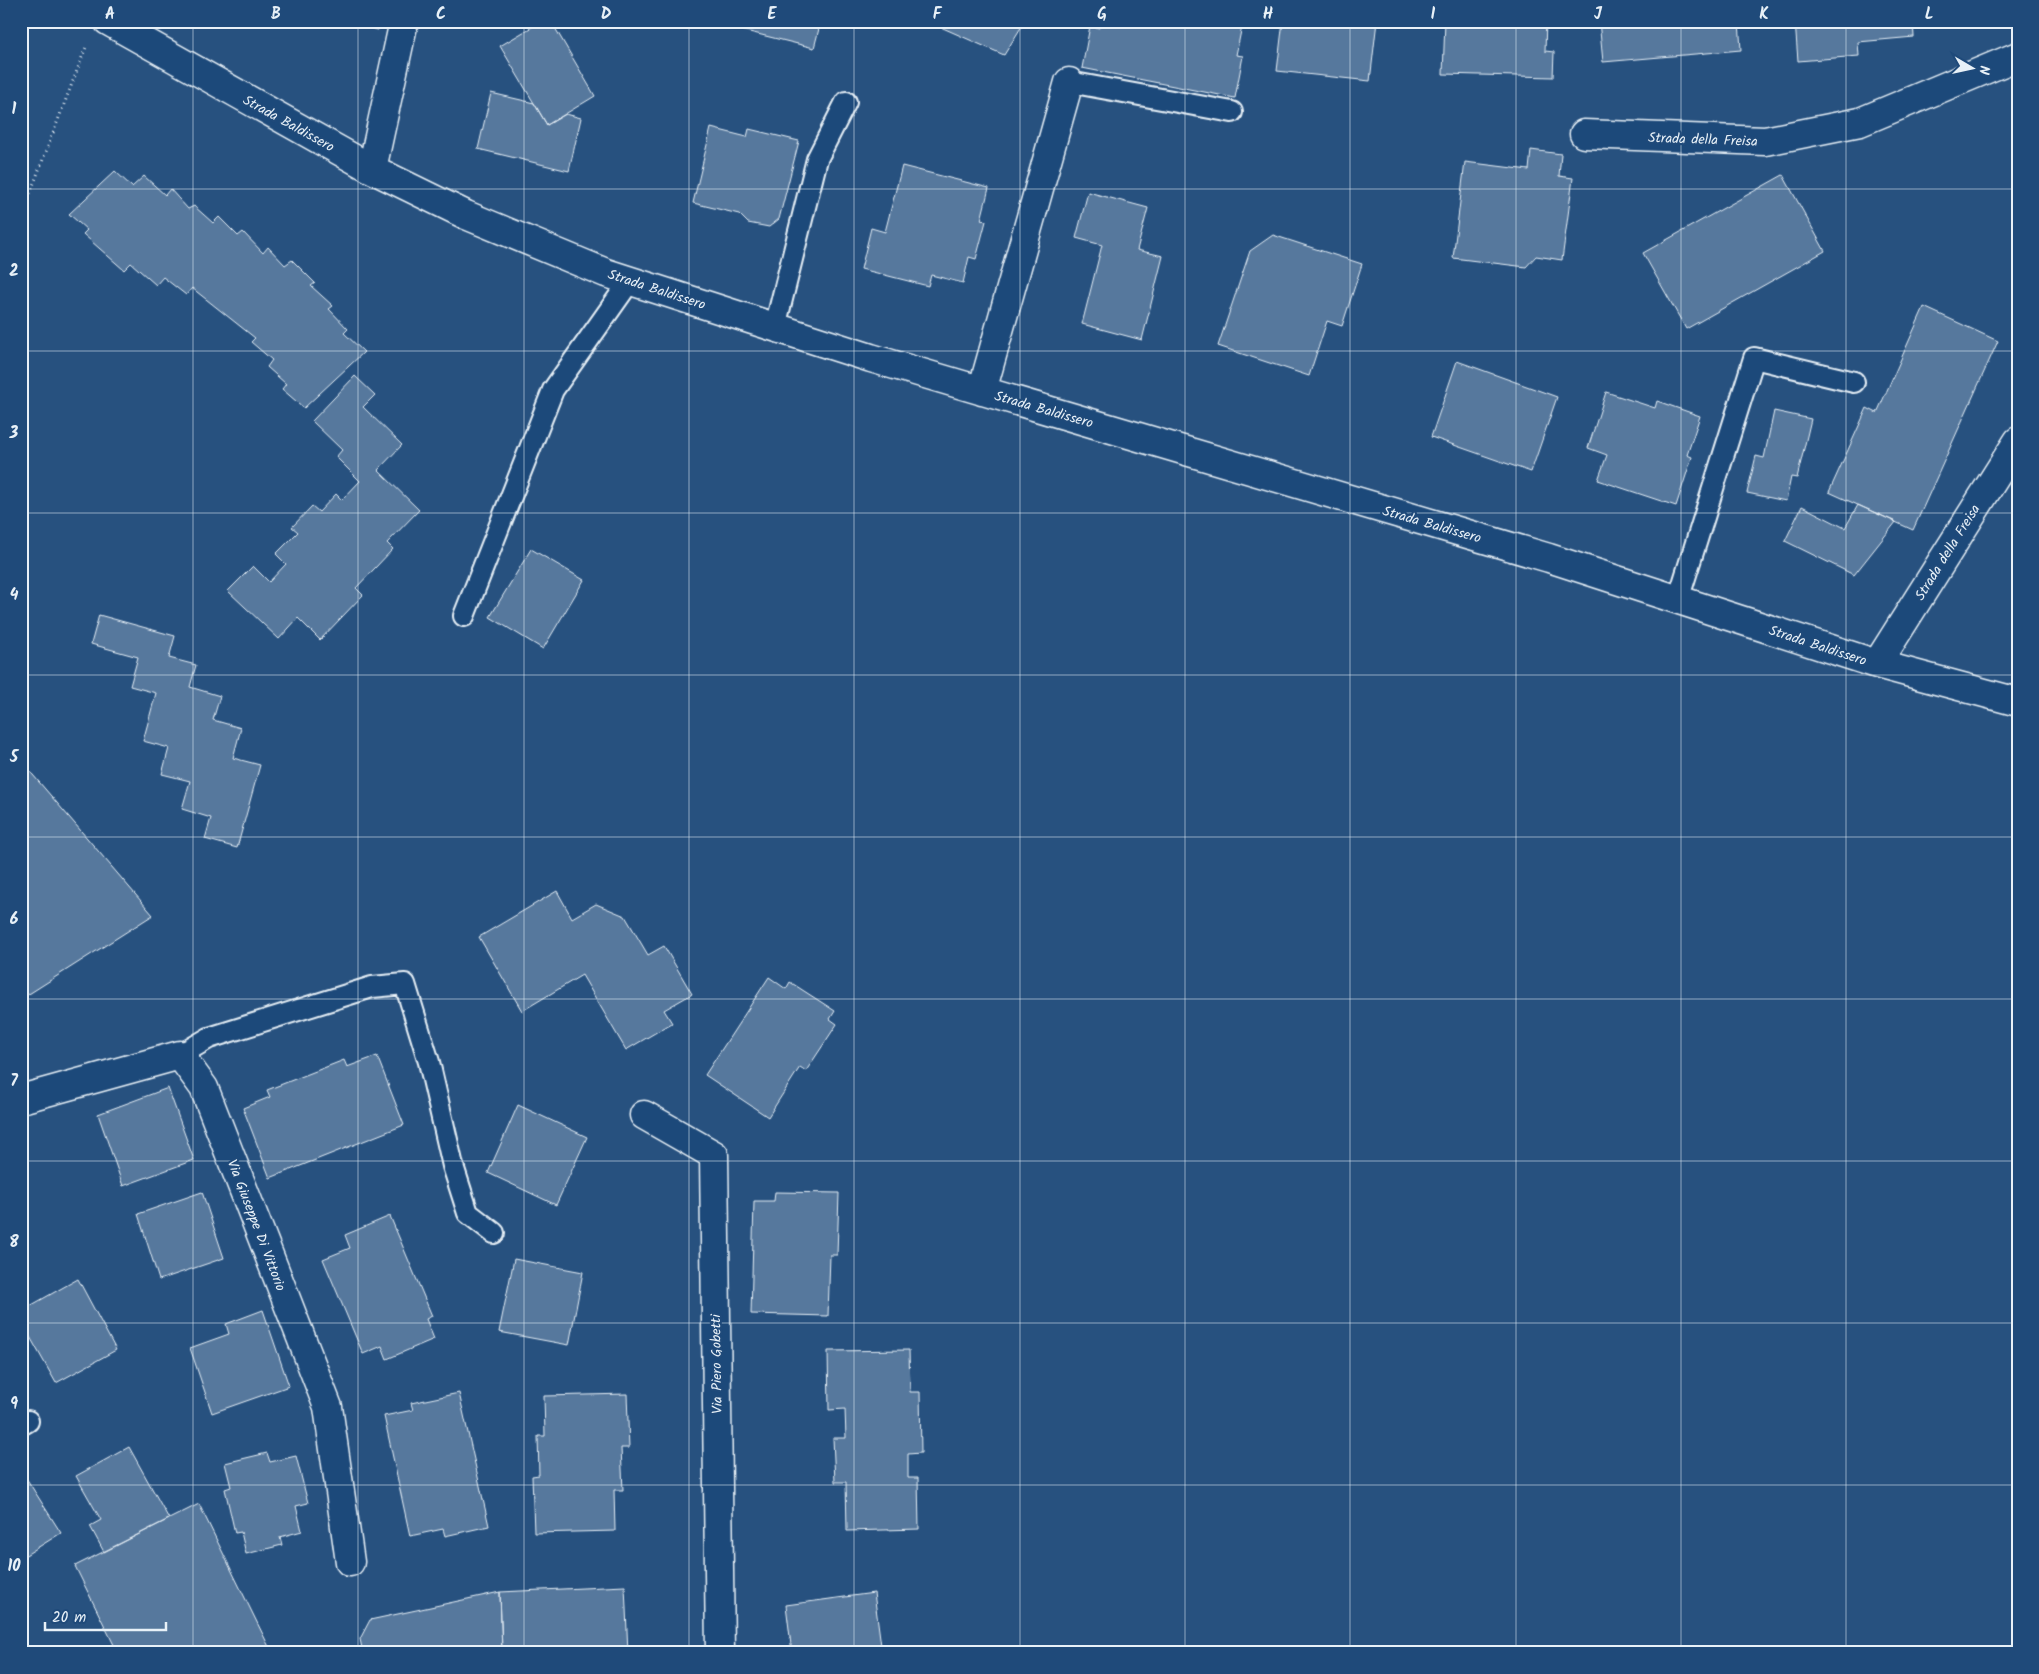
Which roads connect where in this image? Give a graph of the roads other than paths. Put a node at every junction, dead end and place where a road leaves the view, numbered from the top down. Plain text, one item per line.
1 (108, 21) edge
2 (404, 21) edge
3 (2018, 56) edge
4 (1070, 82) joint
5 (846, 102) dead end
6 (1232, 112) dead end
7 (1584, 134) dead end
8 (372, 169) junction
9 (630, 281) junction
10 (775, 328) junction
11 (1854, 382) dead end
12 (982, 391) junction
13 (2018, 441) edge
14 (1678, 600) junction
15 (464, 616) dead end
16 (1876, 664) junction
17 (2018, 702) edge
18 (180, 1055) junction
19 (21, 1099) edge
20 (644, 1115) dead end
21 (494, 1232) dead end
22 (350, 1562) dead end
23 (720, 1653) edge

1 - 8 street, Strada Baldissero
2 - 8 street
3 - 7 street, Strada della Freisa
4 - 6 lane
4 - 12 street
5 - 10 lane
8 - 9 street, Strada Baldissero
9 - 10 street, Strada Baldissero
9 - 15 lane
10 - 12 street, Strada Baldissero
11 - 14 lane
12 - 14 street, Strada Baldissero
13 - 16 street, Strada della Freisa
14 - 16 street, Strada Baldissero
16 - 17 street, Strada Baldissero
18 - 19 street
18 - 21 lane
18 - 22 street, Via Giuseppe Di Vittorio
20 - 23 street, Via Piero Gobetti

